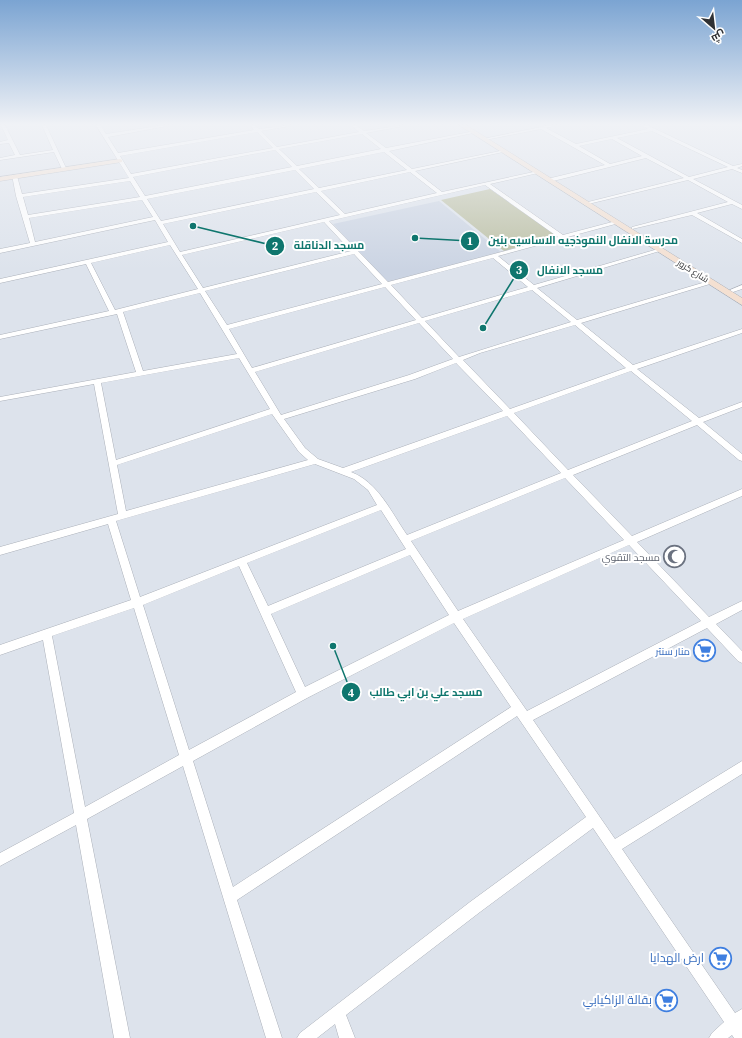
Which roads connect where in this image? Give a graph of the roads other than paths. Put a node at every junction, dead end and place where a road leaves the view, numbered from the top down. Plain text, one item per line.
1 (30, 173) edge
2 (129, 173) edge
3 (149, 173) edge
4 (266, 173) edge
5 (301, 173) edge
6 (395, 173) edge
7 (415, 173) edge
8 (530, 173) edge
9 (539, 173) edge
10 (543, 173) edge
11 (575, 173) edge
12 (680, 173) edge
13 (707, 173) edge
14 (14, 176) junction
15 (131, 177) junction
16 (689, 178) junction
17 (0, 179) edge
18 (552, 179) junction
19 (487, 184) junction
20 (319, 190) junction
21 (442, 194) junction
22 (19, 196) junction
23 (143, 197) junction
24 (733, 202) junction
25 (589, 203) junction
26 (742, 207) edge
27 (693, 213) junction
28 (344, 216) junction
29 (25, 217) junction
30 (325, 220) junction
31 (157, 221) junction
32 (616, 223) junction
33 (634, 228) junction
34 (562, 237) junction
35 (741, 239) edge
36 (171, 243) junction
37 (33, 244) junction
38 (660, 250) junction
39 (0, 252) edge
40 (354, 252) junction
41 (178, 254) junction
42 (494, 256) junction
43 (88, 262) junction
44 (0, 282) edge
45 (711, 282) junction
46 (386, 285) junction
47 (742, 287) edge
48 (532, 288) junction
49 (733, 290) junction
50 (202, 291) junction
51 (742, 296) edge
52 (742, 302) edge
53 (116, 312) junction
54 (421, 321) junction
55 (577, 323) junction
56 (225, 328) junction
57 (742, 331) edge
58 (0, 336) edge
59 (242, 355) junction
60 (457, 360) junction
61 (632, 368) junction
62 (252, 370) junction
63 (140, 373) junction
64 (96, 381) junction
65 (0, 399) edge
66 (742, 404) edge
67 (508, 413) junction
68 (277, 414) junction
69 (698, 422) junction
70 (742, 458) edge
71 (315, 461) junction
72 (112, 464) junction
73 (344, 471) junction
74 (566, 474) junction
75 (742, 492) edge
76 (383, 506) junction
77 (117, 519) junction
78 (405, 539) junction
79 (632, 542) junction
80 (412, 550) junction
81 (0, 551) edge
82 (242, 562) junction
83 (136, 603) junction
84 (742, 605) edge
85 (265, 612) junction
86 (456, 617) junction
87 (708, 622) junction
88 (47, 635) junction
89 (0, 650) edge
90 (742, 658) edge
91 (302, 694) junction
92 (522, 713) junction
93 (186, 757) junction
94 (742, 767) edge
95 (80, 817) junction
96 (594, 819) junction
97 (613, 847) junction
98 (0, 860) edge
99 (229, 898) junction
100 (338, 1013) junction
101 (738, 1020) edge
102 (742, 1036) edge
103 (122, 1038) edge
104 (274, 1038) edge
105 (305, 1038) edge
106 (347, 1038) edge
107 (717, 1038) edge

1 - 14 main road
2 - 15 street
3 - 15 street
4 - 23 street
5 - 20 street
6 - 20 street
7 - 21 street
8 - 19 street
9 - 18 main road, شارع كرور
10 - 18 main road, شارع كرور
11 - 18 street
12 - 16 street
13 - 16 street
14 - 17 main road
14 - 22 street
15 - 22 street
15 - 23 street
16 - 24 street
16 - 25 street
18 - 25 main road, شارع كرور
19 - 21 street
19 - 34 street
20 - 28 street
20 - 31 street
21 - 28 street
22 - 29 street
23 - 29 street
23 - 31 street
24 - 26 street
24 - 27 street
25 - 32 main road, شارع كرور
25 - 33 main road, شارع كرور
27 - 33 street
27 - 35 street
28 - 30 street
29 - 37 street
30 - 40 street
30 - 41 street
31 - 36 street
31 - 37 street
32 - 34 street
32 - 38 main road, شارع كرور
33 - 49 main road, شارع كرور
34 - 42 street
36 - 41 street
36 - 43 street
37 - 39 street
38 - 45 main road, شارع كرور
38 - 48 street
40 - 46 street
40 - 50 street
41 - 50 street
42 - 46 street
42 - 48 street
43 - 44 street
43 - 53 street
45 - 52 main road, شارع كرور
45 - 55 street
46 - 54 street
46 - 56 street
47 - 49 street
48 - 54 street
48 - 55 street
49 - 51 main road, شارع كرور
50 - 53 street
50 - 56 street
53 - 58 street
53 - 63 street
54 - 60 street
54 - 62 street
55 - 60 street
55 - 61 street
56 - 59 street
57 - 61 street
59 - 62 street
59 - 63 street
60 - 67 street
60 - 68 street
61 - 67 street
61 - 69 street
62 - 68 street
63 - 64 street
64 - 65 street
64 - 72 street
66 - 69 street
67 - 73 street
67 - 74 street
68 - 71 street
68 - 72 street
69 - 70 street
69 - 74 street
71 - 73 street
71 - 77 street
72 - 77 street
73 - 76 street
74 - 78 street
74 - 79 street
75 - 79 street
76 - 78 street
76 - 82 street
77 - 81 street
77 - 83 street
78 - 80 street
79 - 86 street
79 - 87 street
80 - 85 street
80 - 86 street
82 - 83 street
82 - 85 street
83 - 88 street
83 - 93 street
84 - 87 street
85 - 91 street
86 - 91 street
86 - 92 street
87 - 90 street
87 - 92 street
88 - 89 street
88 - 95 street
91 - 93 street
92 - 96 street
92 - 99 street
93 - 95 street
93 - 99 street
94 - 97 street
95 - 98 street
95 - 103 street
96 - 97 street
96 - 100 street
97 - 101 street
99 - 104 street
100 - 105 street
100 - 106 street
101 - 102 street
101 - 107 street

